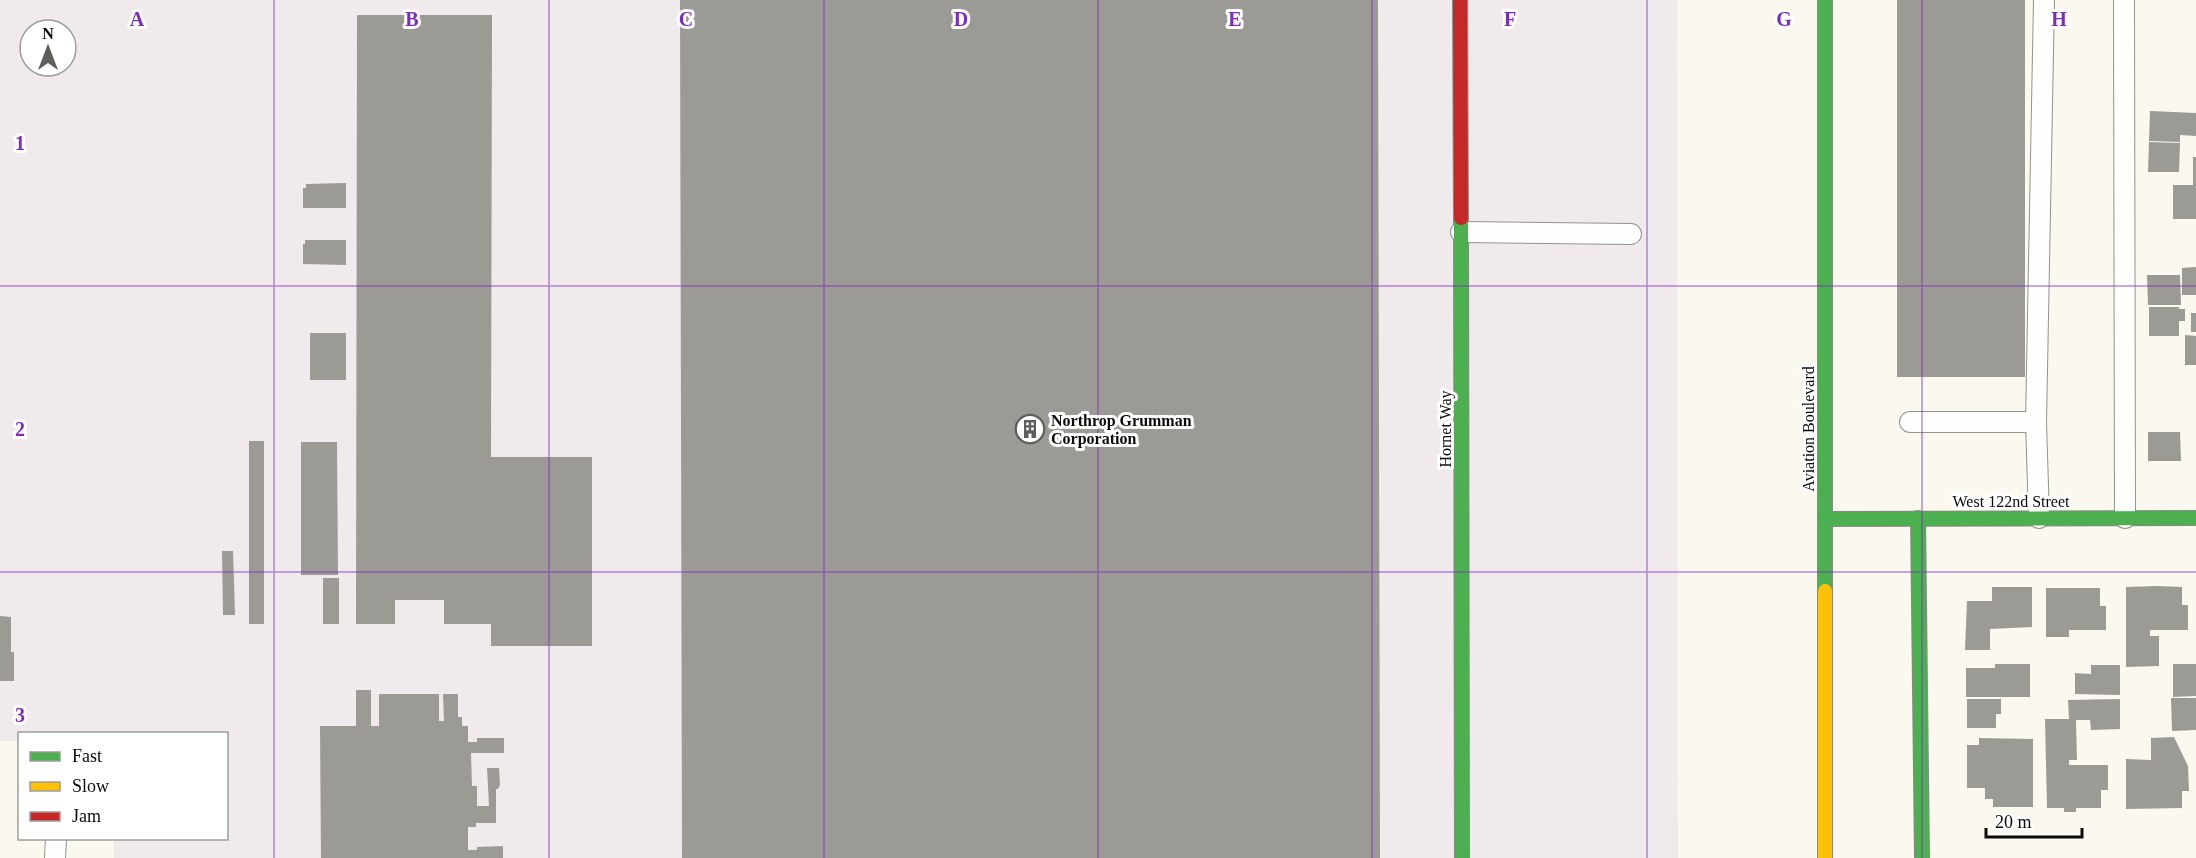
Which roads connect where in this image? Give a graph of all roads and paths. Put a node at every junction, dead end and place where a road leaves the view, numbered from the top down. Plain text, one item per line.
1 (1460, 0) edge
2 (1825, 0) edge
3 (2044, 0) edge
4 (2124, 0) edge
5 (1461, 232) junction
6 (1631, 234) dead end
7 (1910, 422) dead end
8 (2036, 422) junction
9 (1918, 518) junction
10 (2039, 518) junction
11 (2125, 518) junction
12 (2196, 518) edge
13 (1825, 519) junction
14 (56, 840) edge
15 (56, 858) edge
16 (1462, 858) edge
17 (1825, 858) edge
18 (1922, 858) edge

1 - 5 street, Hornet Way
2 - 13 street, Aviation Boulevard
3 - 8 lane
4 - 11 lane
5 - 6 lane
5 - 16 street, Hornet Way
7 - 8 lane
8 - 10 lane
9 - 10 street, West 122nd Street
9 - 13 street, West 122nd Street
9 - 18 street
10 - 11 street, West 122nd Street
11 - 12 street, West 122nd Street
13 - 17 street, Aviation Boulevard
14 - 15 lane

